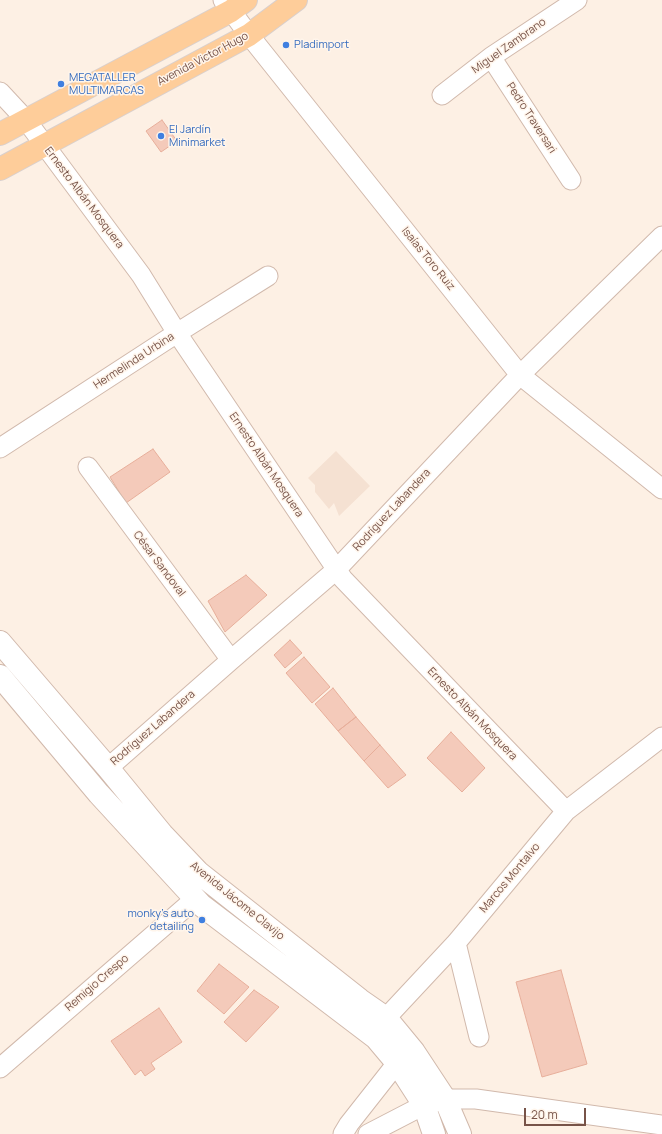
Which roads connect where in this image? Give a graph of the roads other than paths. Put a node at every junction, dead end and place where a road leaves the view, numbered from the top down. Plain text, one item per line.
1 (296, 0) edge
2 (577, 0) edge
3 (233, 4) edge
4 (250, 35) junction
5 (490, 57) junction
6 (0, 92) edge
7 (442, 95) dead end
8 (26, 120) junction
9 (0, 134) edge
10 (44, 144) junction
11 (0, 168) edge
12 (572, 180) dead end
13 (662, 236) edge
14 (268, 276) dead end
15 (177, 333) junction
16 (520, 375) junction
17 (0, 448) edge
18 (88, 467) dead end
19 (662, 489) edge
20 (336, 570) junction
21 (0, 642) edge
22 (231, 660) junction
23 (0, 676) edge
24 (662, 737) edge
25 (108, 768) junction
26 (566, 811) junction
27 (195, 899) junction
28 (456, 943) junction
29 (386, 1018) junction
30 (376, 1038) junction
31 (479, 1038) dead end
32 (406, 1057) junction
33 (0, 1068) edge
34 (445, 1099) junction
35 (424, 1105) junction
36 (662, 1125) edge
37 (614, 1126) edge
38 (343, 1134) edge
39 (368, 1134) edge
40 (434, 1134) edge
41 (460, 1134) edge

1 - 4 main road, Avenida Victor Hugo
2 - 5 street, Miguel Zambrano
3 - 4 street, Isaías Toro Ruiz
3 - 8 main road
4 - 10 main road, Avenida Victor Hugo
4 - 16 street, Isaías Toro Ruiz
5 - 7 street, Miguel Zambrano
5 - 12 street, Pedro Traversari
6 - 8 street, Ernesto Albán Mosquera
8 - 9 main road
8 - 10 street, Ernesto Albán Mosquera
10 - 11 main road, Avenida Victor Hugo
10 - 15 street, Ernesto Albán Mosquera
13 - 16 street, Rodríguez Labandera
14 - 15 street, Hermelinda Urbina
15 - 17 street, Hermelinda Urbina
15 - 20 street, Ernesto Albán Mosquera
16 - 19 street, Isaías Toro Ruiz
16 - 20 street, Rodríguez Labandera
18 - 22 street, César Sandoval
20 - 22 street, Rodríguez Labandera
20 - 26 street, Ernesto Albán Mosquera
21 - 25 street, Avenida Jácome Clavijo
22 - 25 street, Rodríguez Labandera
23 - 27 street, Avenida Jácome Clavijo
24 - 26 street, Marcos Montalvo
25 - 29 street, Avenida Jácome Clavijo
26 - 28 street, Marcos Montalvo
27 - 30 street, Avenida Jácome Clavijo
27 - 33 street, Remigio Crespo
28 - 29 street, Marcos Montalvo
28 - 31 street
29 - 30 street, Marcos Montalvo
29 - 32 street, Avenida Jácome Clavijo
30 - 32 street, Avenida Jácome Clavijo
32 - 34 street, Avenida Jácome Clavijo
32 - 35 street, Avenida Jácome Clavijo
32 - 38 street
34 - 35 street
34 - 37 street
34 - 41 street, Avenida Jácome Clavijo
35 - 39 street
35 - 40 street, Avenida Jácome Clavijo
36 - 37 street

